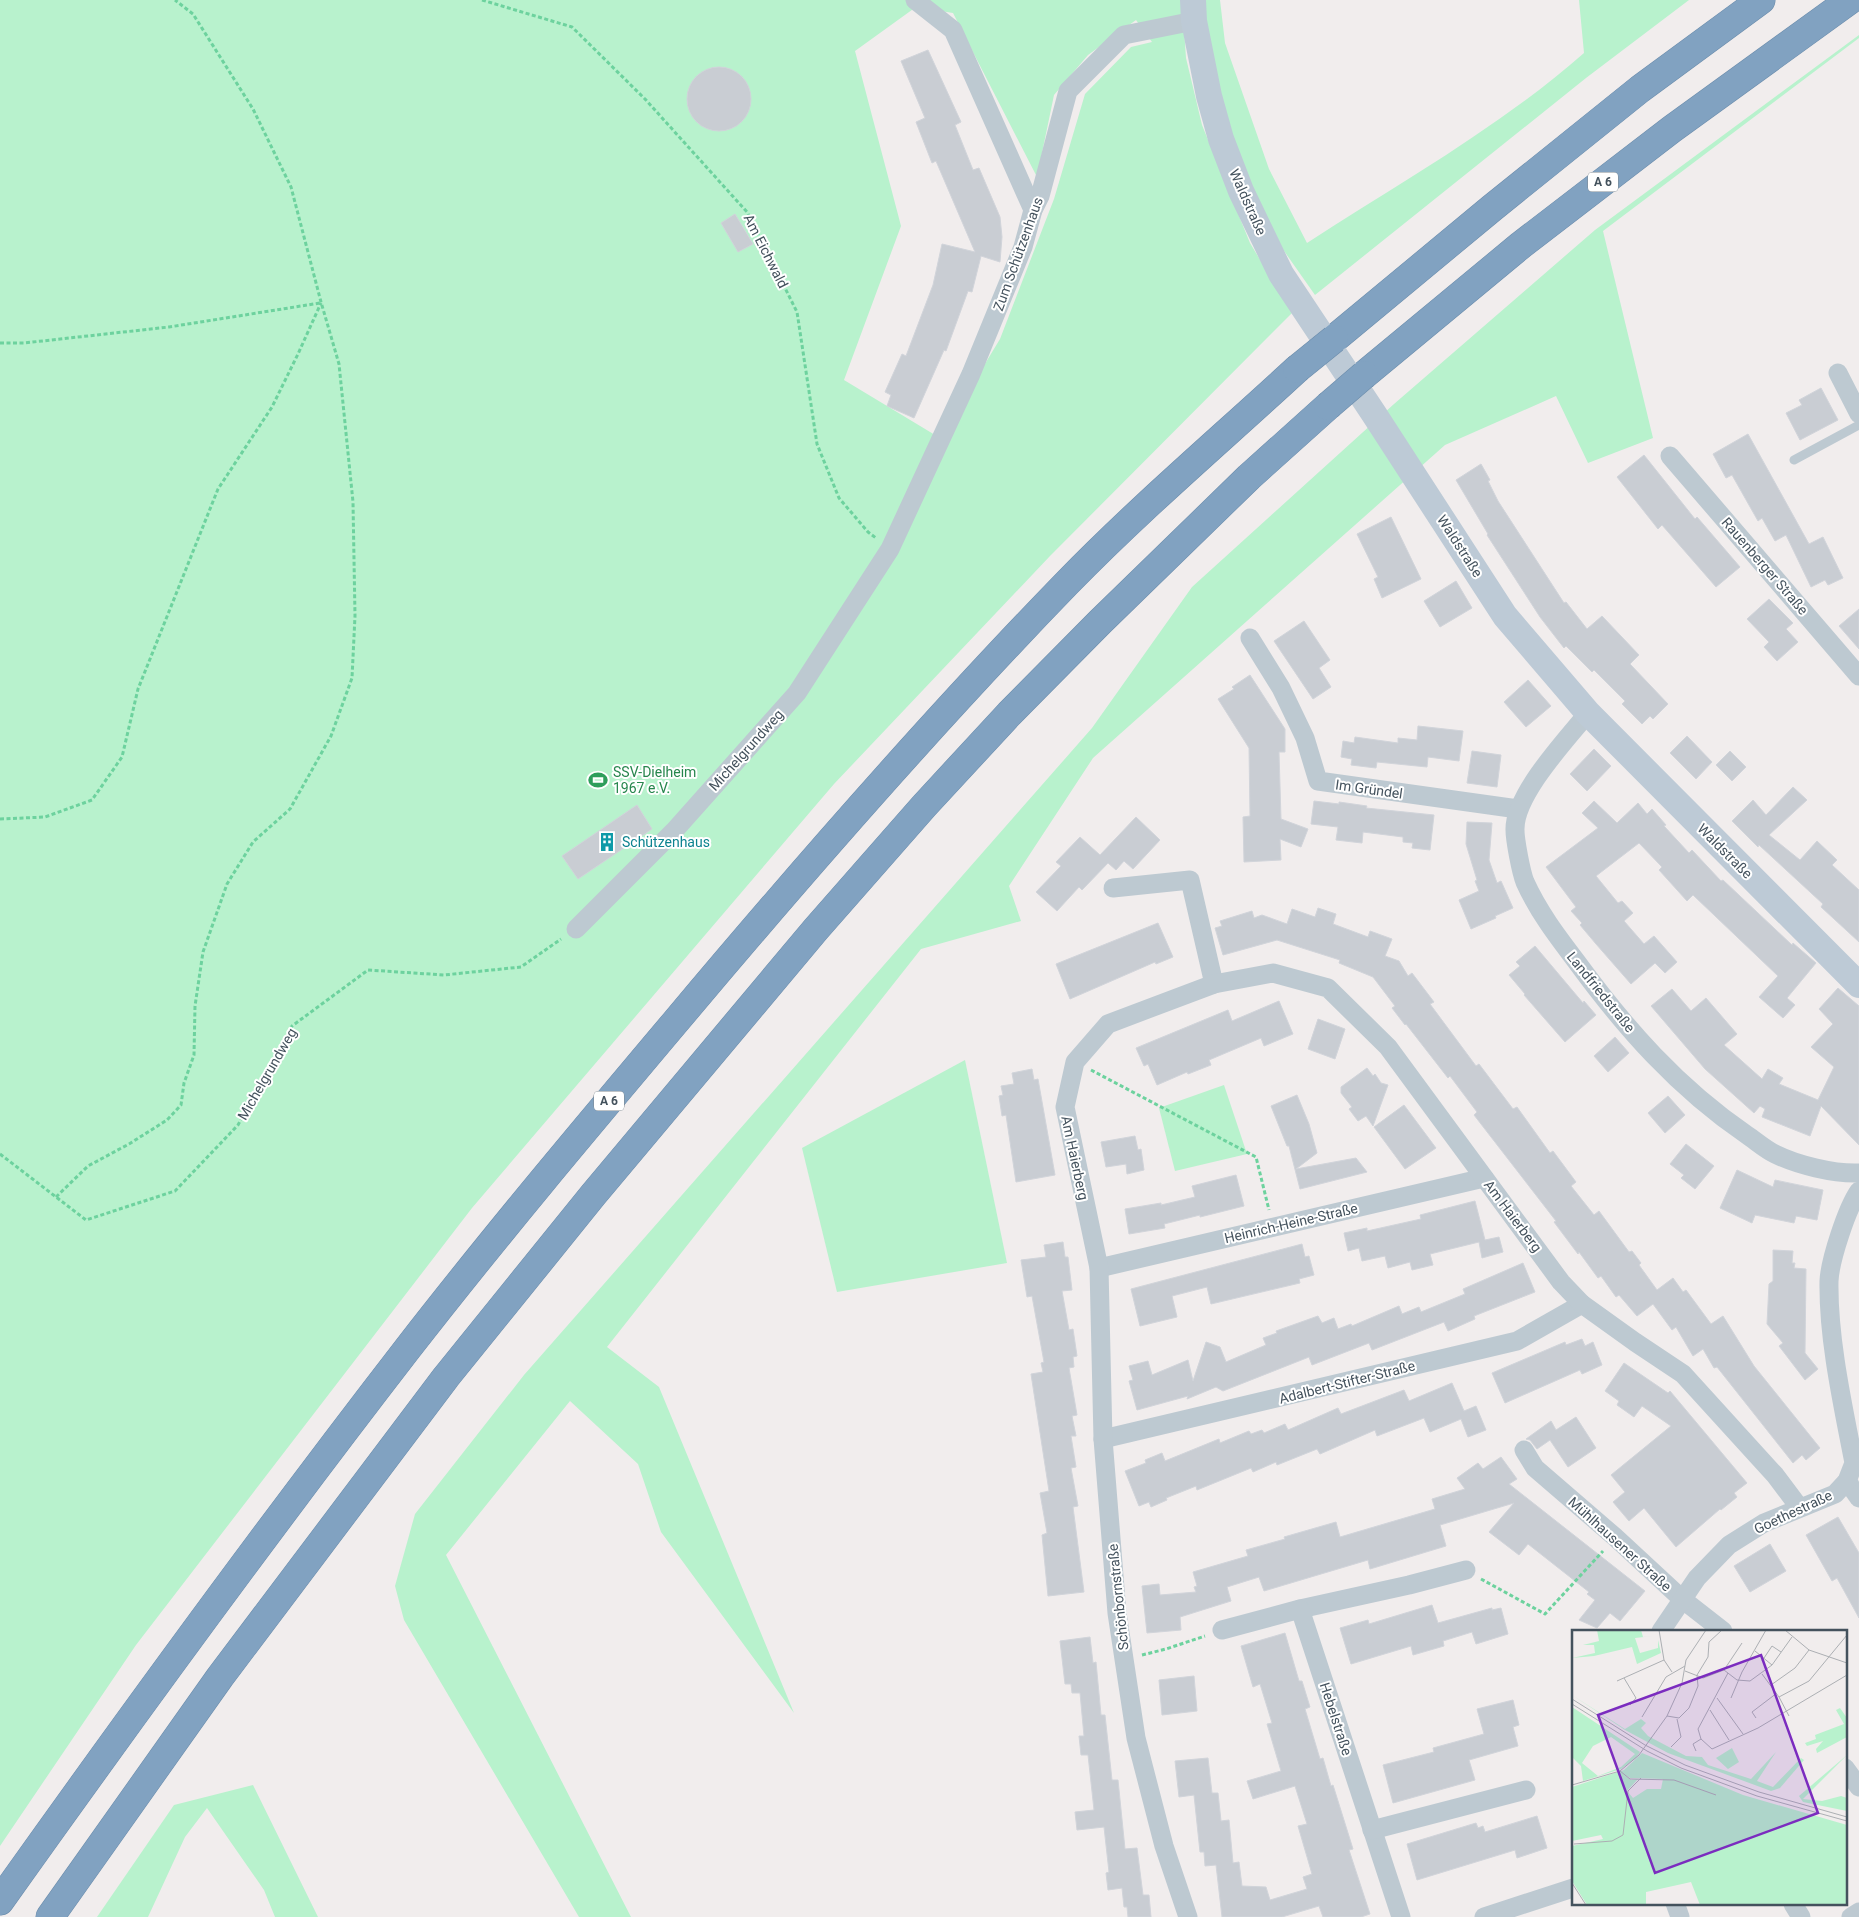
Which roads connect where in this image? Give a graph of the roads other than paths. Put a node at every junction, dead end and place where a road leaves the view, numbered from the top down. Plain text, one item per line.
1 (915, 0) edge
2 (1762, 0) edge
3 (1850, 0) edge
4 (1194, 11) edge
5 (1033, 210) junction
6 (1838, 373) dead end
7 (1859, 414) edge
8 (1859, 424) edge
9 (1670, 456) dead end
10 (1794, 460) dead end
11 (890, 549) joint
12 (1250, 638) dead end
13 (1859, 676) edge
14 (1588, 713) junction
15 (1518, 809) junction
16 (1113, 888) dead end
17 (576, 929) road end
18 (1214, 984) junction
19 (1859, 985) edge
20 (1859, 1173) edge
21 (1484, 1178) junction
22 (1859, 1191) edge
23 (1099, 1268) junction
24 (1582, 1304) junction
25 (1103, 1439) junction
26 (1524, 1450) dead end
27 (1847, 1481) junction
28 (1859, 1498) edge
29 (1799, 1507) junction
30 (1466, 1570) road end
31 (1682, 1599) junction
32 (1300, 1609) junction
33 (1222, 1630) road end
34 (1663, 1630) edge
35 (1722, 1630) edge
36 (1846, 1769) edge
37 (1859, 1787) edge
38 (1526, 1790) dead end
39 (1372, 1830) junction
40 (1572, 1888) edge
41 (0, 1901) edge
42 (1675, 1904) edge
43 (1859, 1912) edge
44 (1509, 1913) edge
45 (50, 1917) edge
46 (1188, 1917) edge
47 (1401, 1917) edge
48 (1484, 1917) edge
49 (1680, 1917) edge
50 (1851, 1917) edge

1 - 5 street
2 - 41 highway, A 6, bridge
3 - 45 highway, A 6, bridge
4 - 5 street, Zum Schützenhaus
4 - 14 street, Waldstraße
5 - 11 street, Zum Schützenhaus
6 - 7 street
8 - 10 lane
9 - 13 street, Rauenberger Straße
11 - 17 street, Michelgrundweg
12 - 15 street, Im Gründel
14 - 15 street, Landfriedstraße
14 - 19 street, Waldstraße
15 - 20 street, Landfriedstraße
16 - 18 street
18 - 21 street, Am Haierberg
18 - 23 street, Am Haierberg
21 - 23 street, Heinrich-Heine-Straße
21 - 24 street, Am Haierberg
22 - 27 street, Goethestraße
23 - 25 street, Schönbornstraße
24 - 25 street, Adalbert-Stifter-Straße
24 - 29 street, Am Haierberg
25 - 46 street, Schönbornstraße
26 - 31 street, Mühlhausener Straße
27 - 28 street
27 - 29 street, Goethestraße
29 - 31 street, Goethestraße
30 - 32 street
31 - 34 street, Goethestraße
31 - 35 street, Mühlhausener Straße
32 - 33 street
32 - 39 street, Hebelstraße
36 - 37 street
38 - 39 street
39 - 47 street, Hebelstraße
40 - 44 street
42 - 49 street
43 - 50 street
44 - 48 street

